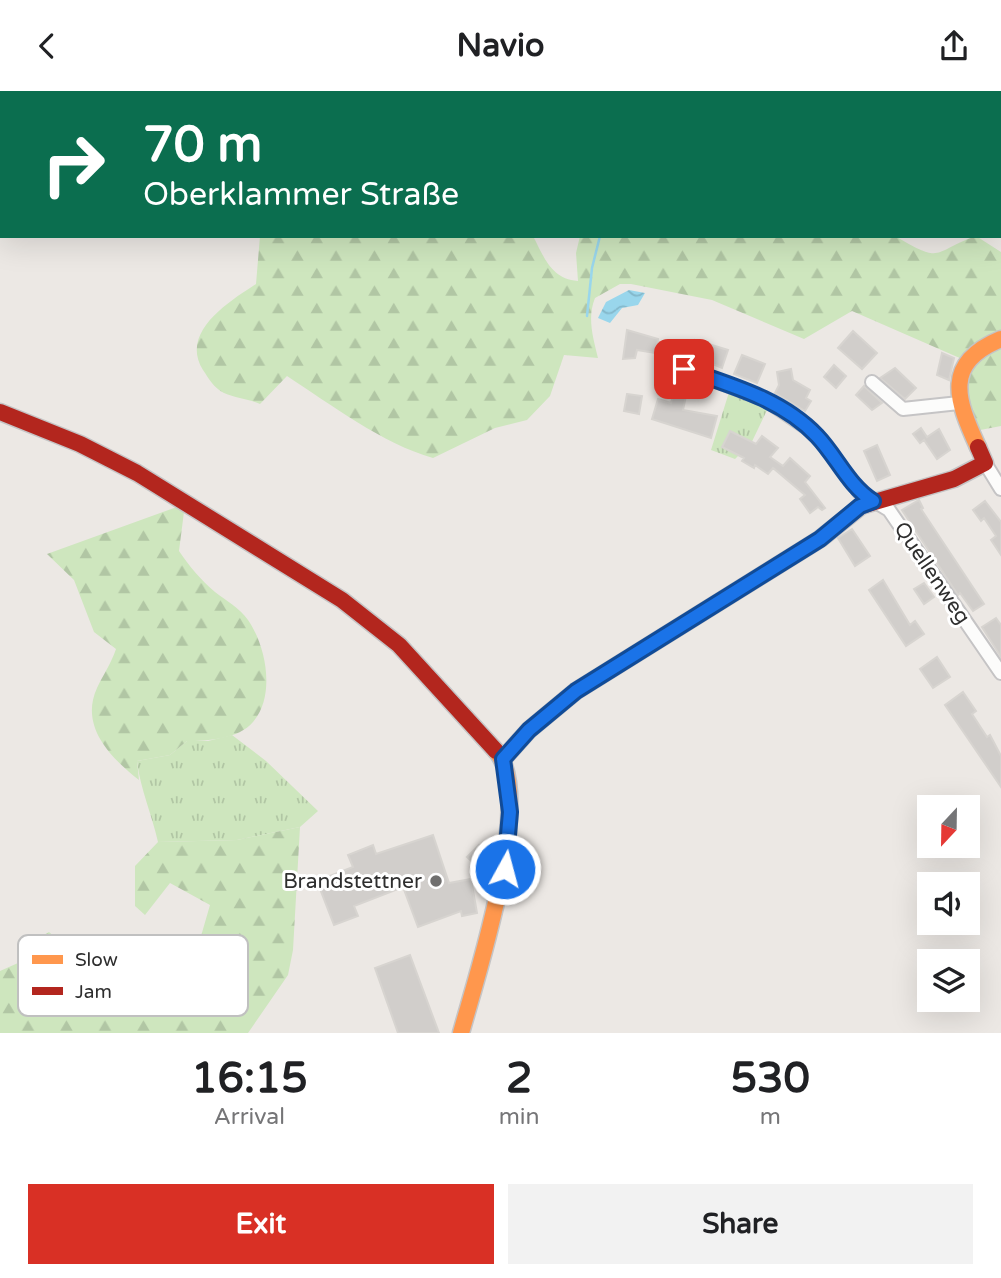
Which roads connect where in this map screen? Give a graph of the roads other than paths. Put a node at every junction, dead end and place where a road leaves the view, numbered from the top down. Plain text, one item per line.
1 (1001, 339) edge
2 (684, 369) dead end
3 (872, 382) dead end
4 (959, 403) junction
5 (0, 412) edge
6 (985, 463) junction
7 (1001, 489) edge
8 (873, 501) junction
9 (1001, 673) edge
10 (503, 759) junction
11 (461, 1033) edge

1 - 4 street
2 - 8 street, Quellenweg
3 - 4 street
4 - 6 street
5 - 10 street
6 - 7 street
6 - 8 street
8 - 9 street, Quellenweg
8 - 10 street
10 - 11 street

